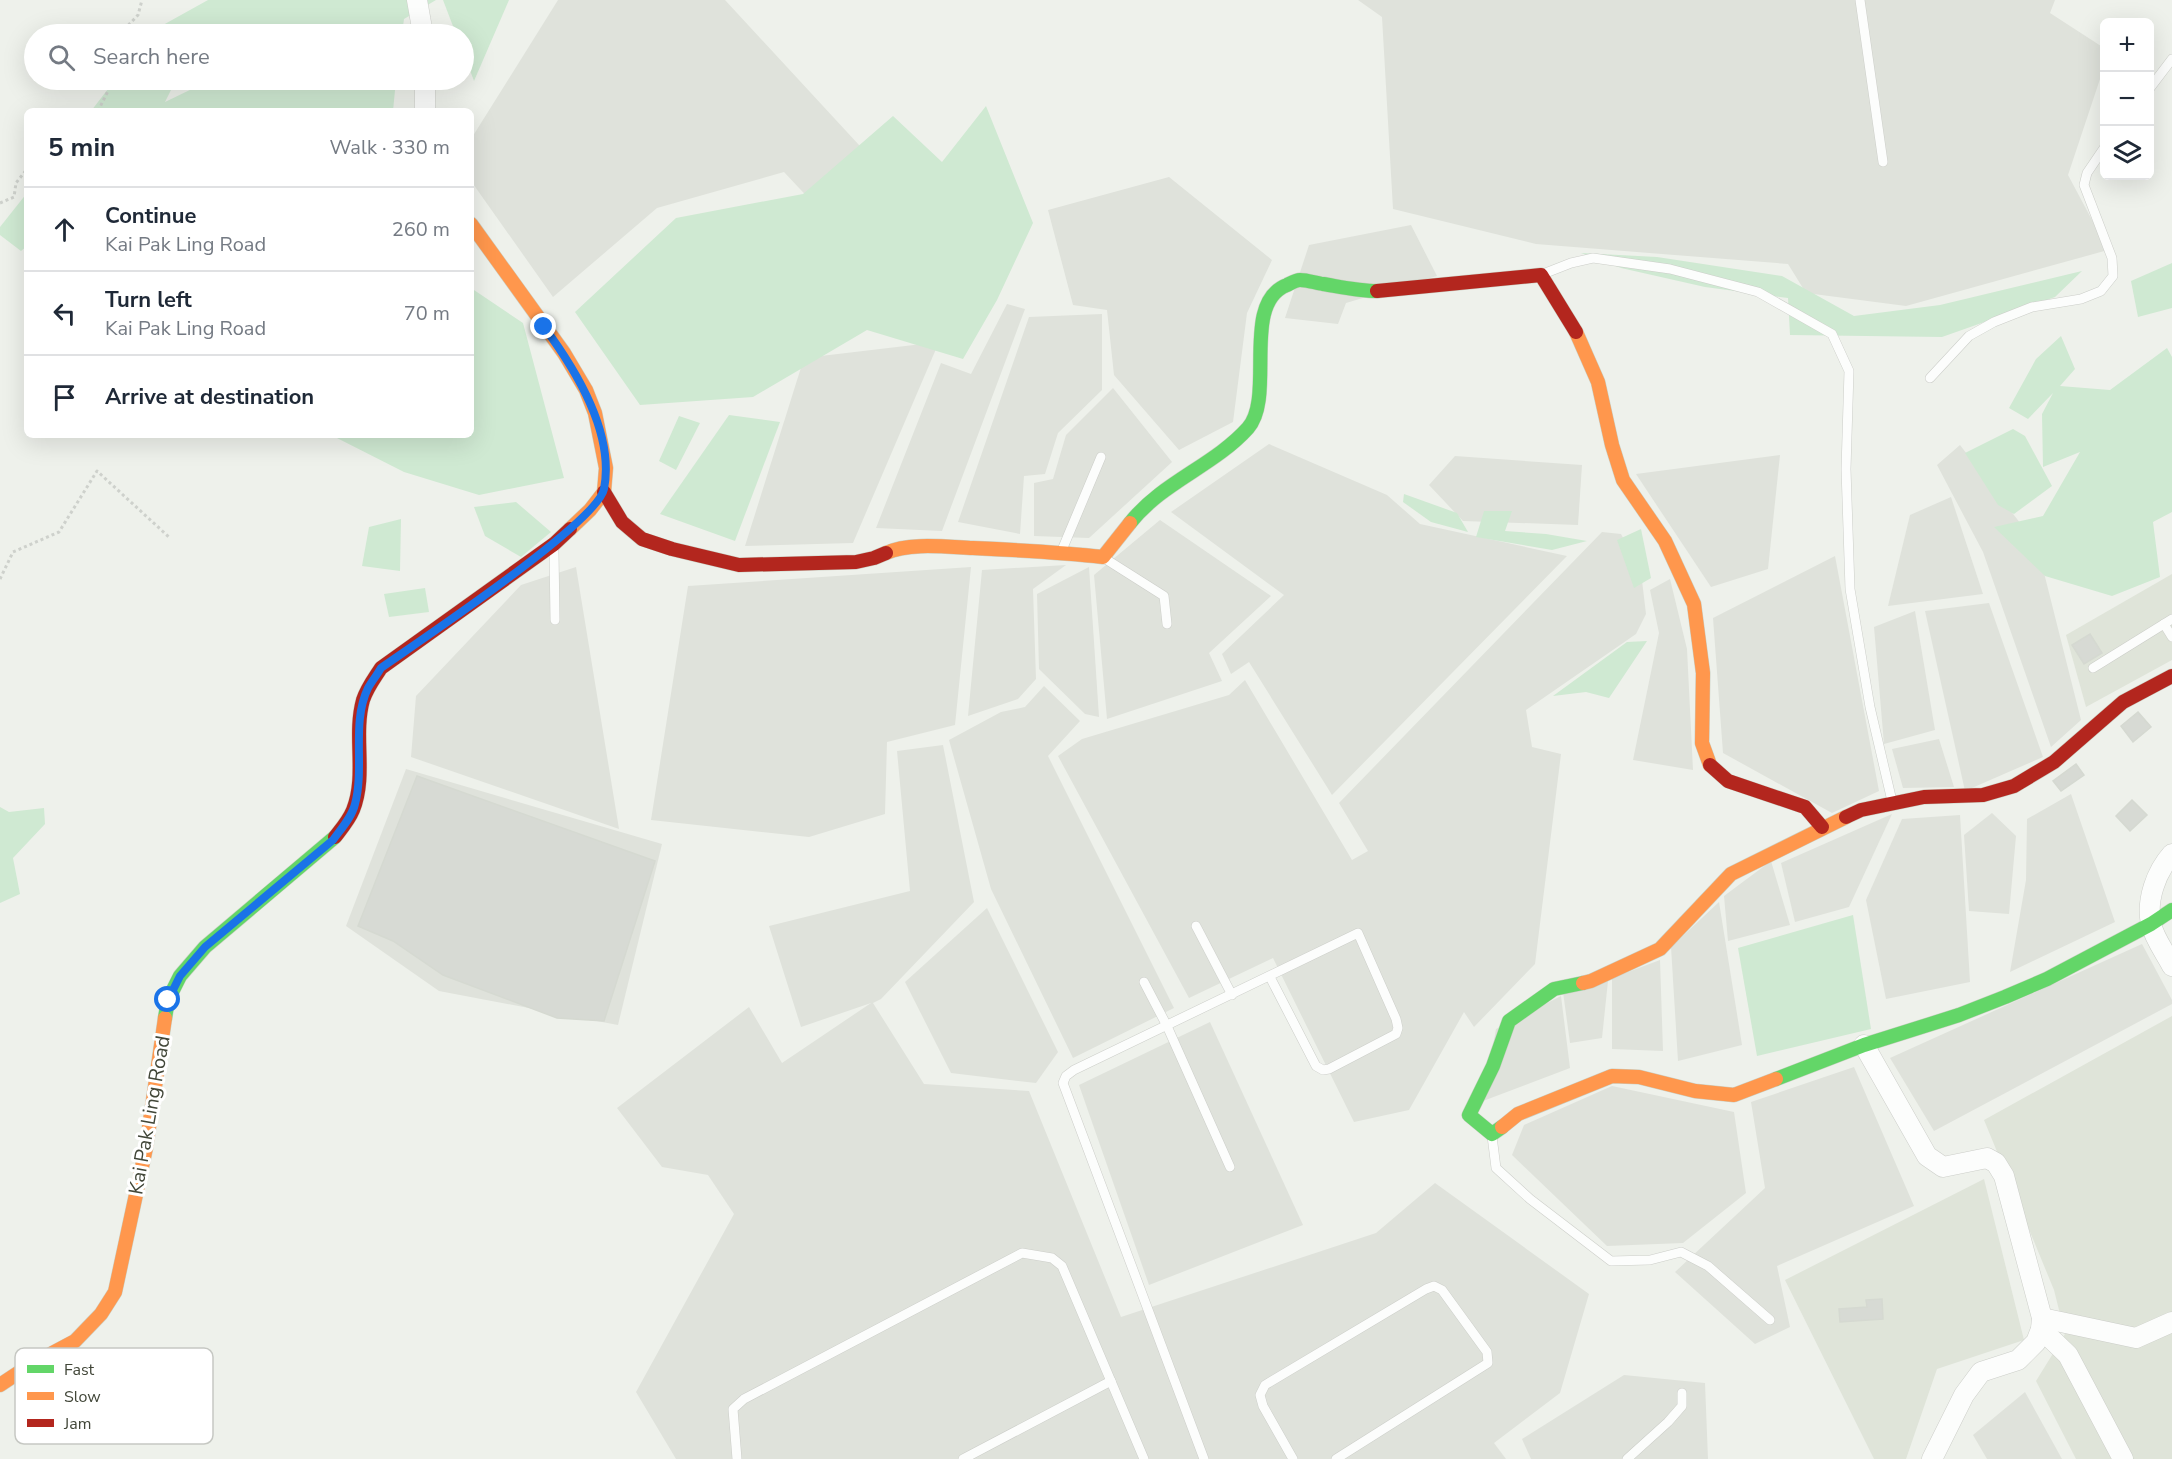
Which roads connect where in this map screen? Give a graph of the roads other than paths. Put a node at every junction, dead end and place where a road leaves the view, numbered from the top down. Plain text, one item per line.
1 (417, 0) edge
2 (1860, 0) edge
3 (421, 24) edge
4 (2172, 59) edge
5 (2154, 83) edge
6 (425, 90) edge
7 (425, 108) edge
8 (2100, 154) edge
9 (1883, 162) dead end
10 (474, 228) edge
11 (1541, 275) junction
12 (1930, 378) dead end
13 (1101, 457) dead end
14 (604, 492) junction
15 (554, 544) junction
16 (1061, 552) junction
17 (1103, 557) junction
18 (555, 620) dead end
19 (2168, 621) edge
20 (1167, 624) dead end
21 (2172, 637) edge
22 (2093, 668) dead end
23 (2172, 676) edge
24 (1892, 804) junction
25 (1822, 827) junction
26 (2172, 854) edge
27 (2172, 910) edge
28 (2151, 924) junction
29 (1196, 926) dead end
30 (2172, 966) edge
31 (1270, 977) junction
32 (1144, 982) dead end
33 (1233, 994) junction
34 (1167, 1026) junction
35 (1864, 1045) junction
36 (1492, 1134) junction
37 (1230, 1167) dead end
38 (1770, 1320) dead end
39 (2172, 1322) edge
40 (2041, 1324) junction
41 (62, 1348) edge
42 (15, 1375) edge
43 (1111, 1381) junction
44 (0, 1385) edge
45 (1682, 1393) dead end
46 (737, 1459) edge
47 (963, 1459) edge
48 (1144, 1459) edge
49 (1204, 1459) edge
50 (1293, 1459) edge
51 (1336, 1459) edge
52 (1627, 1459) edge
53 (1932, 1459) edge
54 (2123, 1459) edge

1 - 3 street
2 - 9 lane
4 - 5 lane
6 - 7 street
8 - 12 lane
10 - 14 street
11 - 17 street
11 - 24 lane
11 - 25 street
13 - 16 lane
14 - 15 street, Kai Pak Ling Road
14 - 16 street
15 - 18 lane
15 - 41 street, Kai Pak Ling Road
16 - 17 street
17 - 20 lane
19 - 21 lane
19 - 22 lane
23 - 24 street
24 - 25 street
25 - 36 street
26 - 28 street
27 - 28 street
28 - 30 street
28 - 35 street
29 - 33 lane
31 - 31 lane
31 - 33 lane
32 - 34 lane
33 - 34 lane
34 - 37 lane
34 - 49 lane
35 - 36 street
35 - 40 street
36 - 38 lane
39 - 40 street
40 - 53 street
40 - 54 street
42 - 44 street, Kai Pak Ling Road
43 - 46 lane
43 - 47 lane
43 - 48 lane
45 - 52 lane
50 - 51 lane

